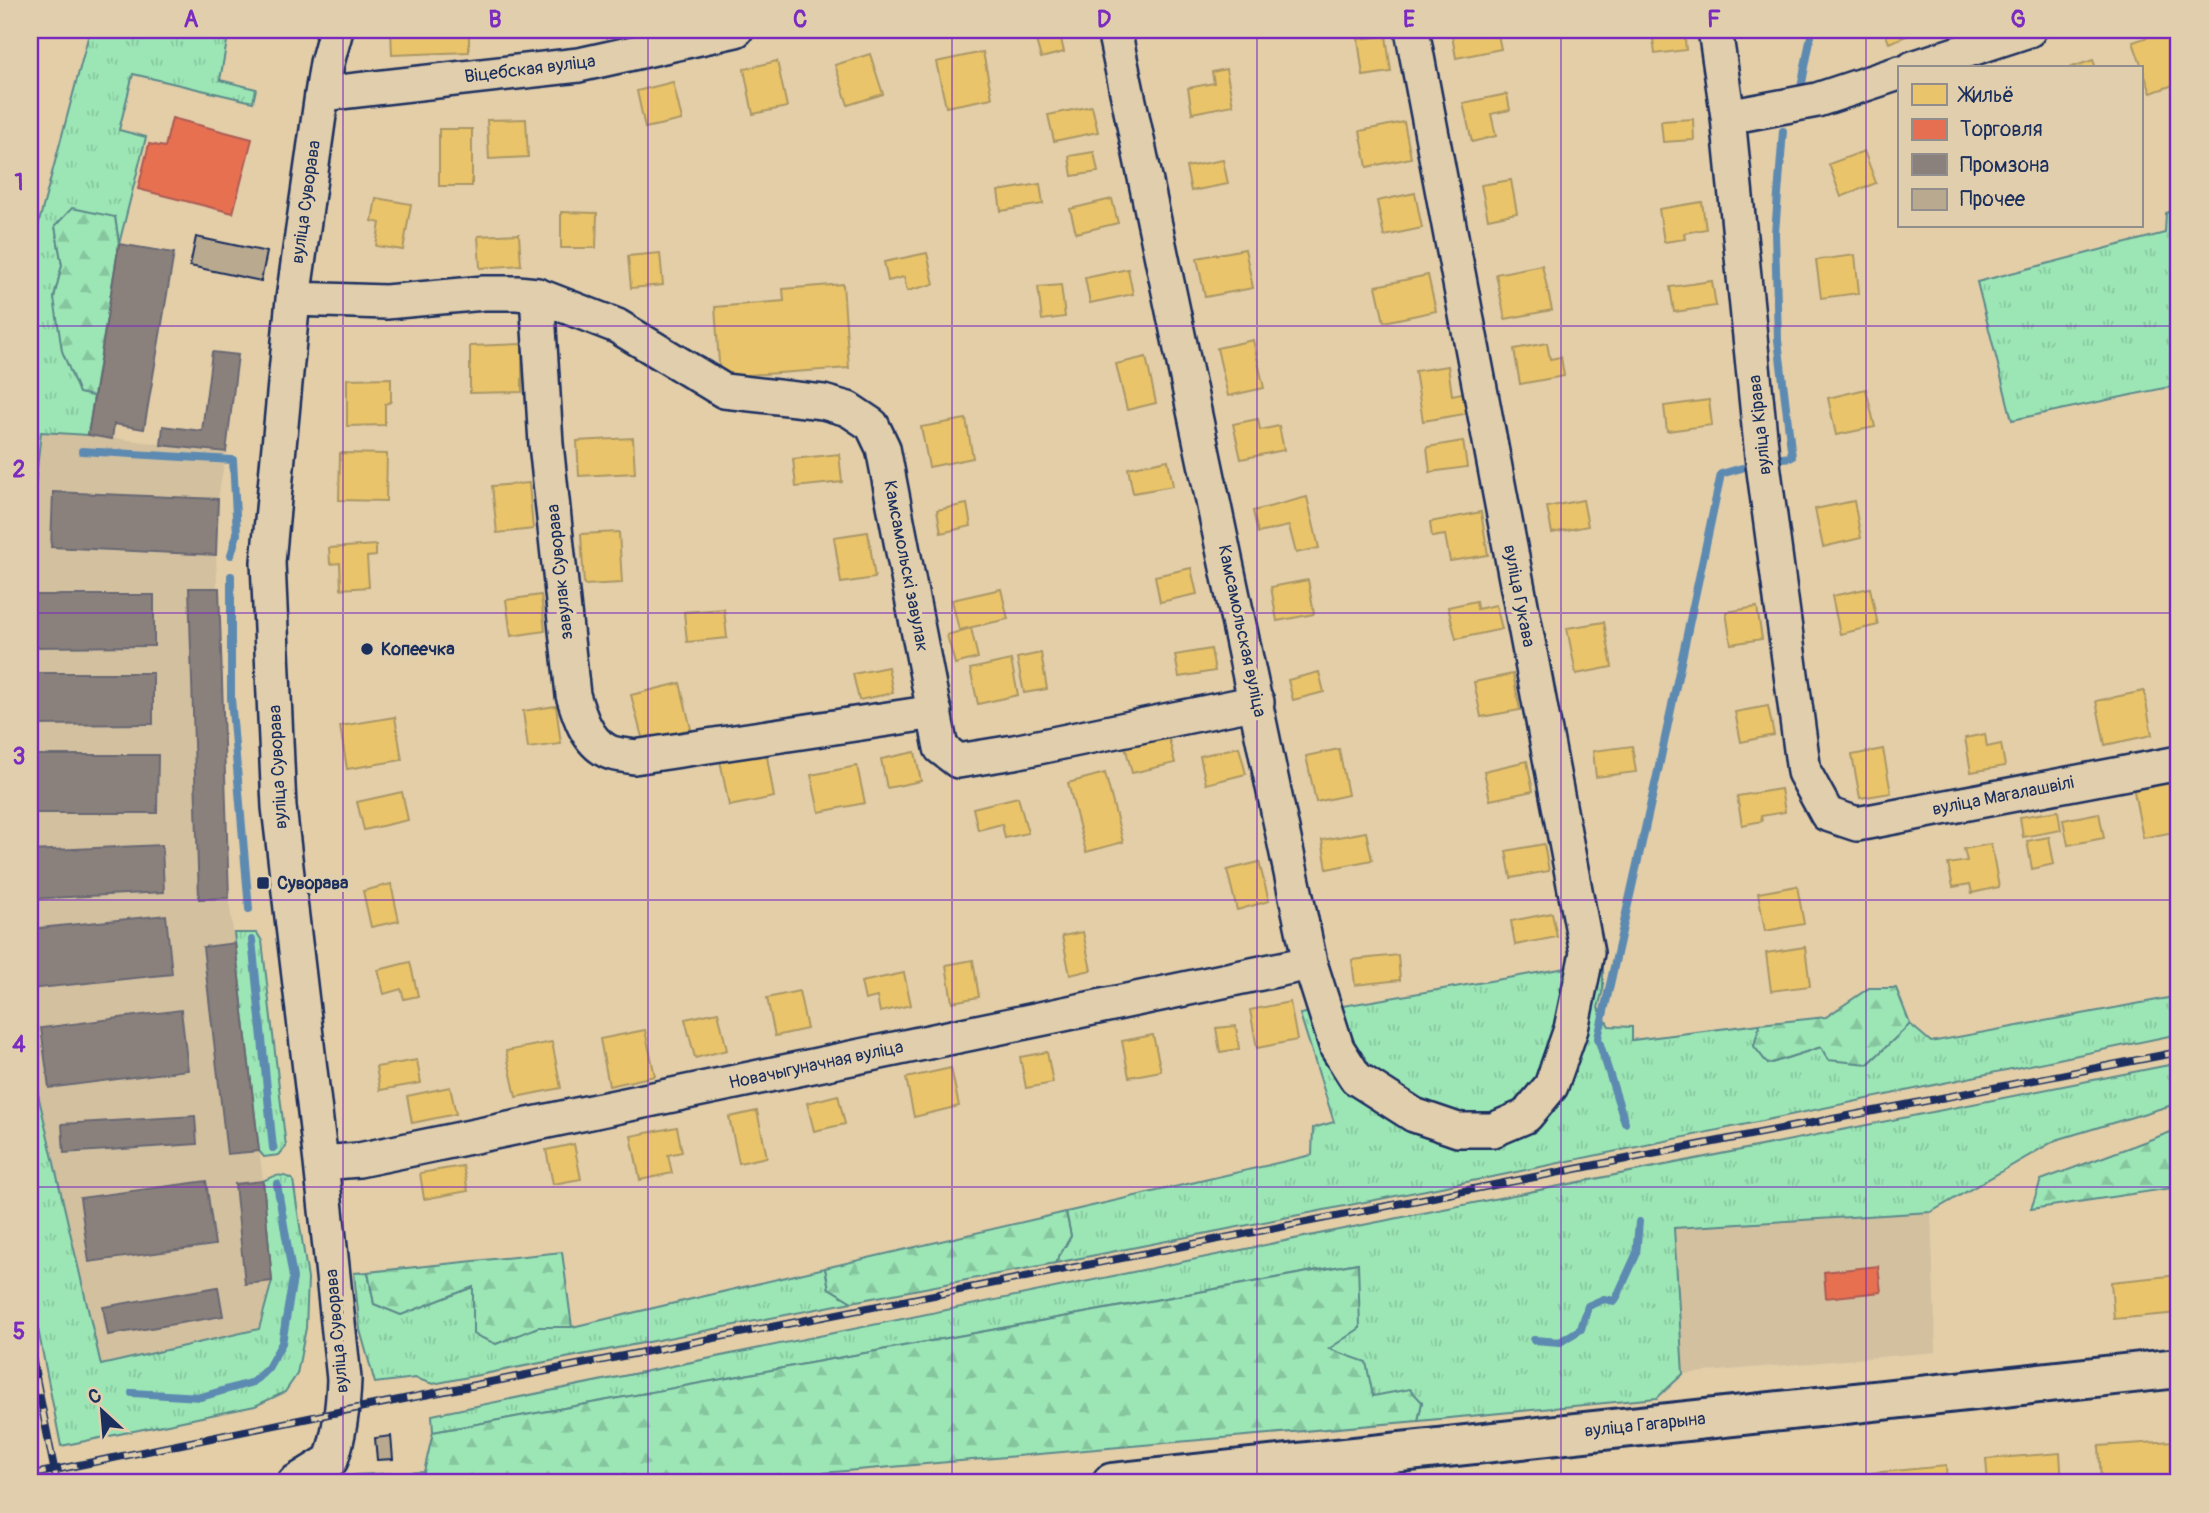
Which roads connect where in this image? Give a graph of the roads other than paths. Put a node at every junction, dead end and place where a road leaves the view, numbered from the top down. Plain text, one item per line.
1 (312, 30) edge
2 (336, 30) edge
3 (736, 30) edge
4 (1114, 30) edge
5 (1412, 30) edge
6 (1715, 30) edge
7 (2029, 30) edge
8 (1919, 66) edge
9 (1898, 73) edge
10 (325, 78) junction
11 (1728, 117) junction
12 (537, 295) junction
13 (293, 299) junction
14 (1257, 702) junction
15 (935, 712) junction
16 (2179, 763) edge
17 (1828, 814) joint
18 (1310, 964) junction
19 (1493, 1130) joint
20 (321, 1163) junction
21 (2179, 1368) edge
22 (294, 1483) edge
23 (1112, 1483) edge

1 - 10 street
2 - 10 street, вуліца Суворава
3 - 10 street, Віцебская вуліца
4 - 14 street, Камсамольская вуліца
5 - 19 street, вуліца Гукава
6 - 11 street, вуліца Кірава
7 - 8 street
9 - 11 street
10 - 13 street, вуліца Суворава
11 - 17 street, вуліца Кірава
12 - 13 street
12 - 15 street, Камсамольскі завулак
12 - 15 street, завулак Суворава
13 - 20 street, вуліца Суворава
14 - 15 street, Камсамольскі завулак
14 - 18 street, Камсамольская вуліца
16 - 17 street, вуліца Магалашвілі
18 - 19 street, Камсамольская вуліца
18 - 20 street, Новачыгуначная вуліца
20 - 22 street, вуліца Суворава
21 - 23 main road, вуліца Гагарына

